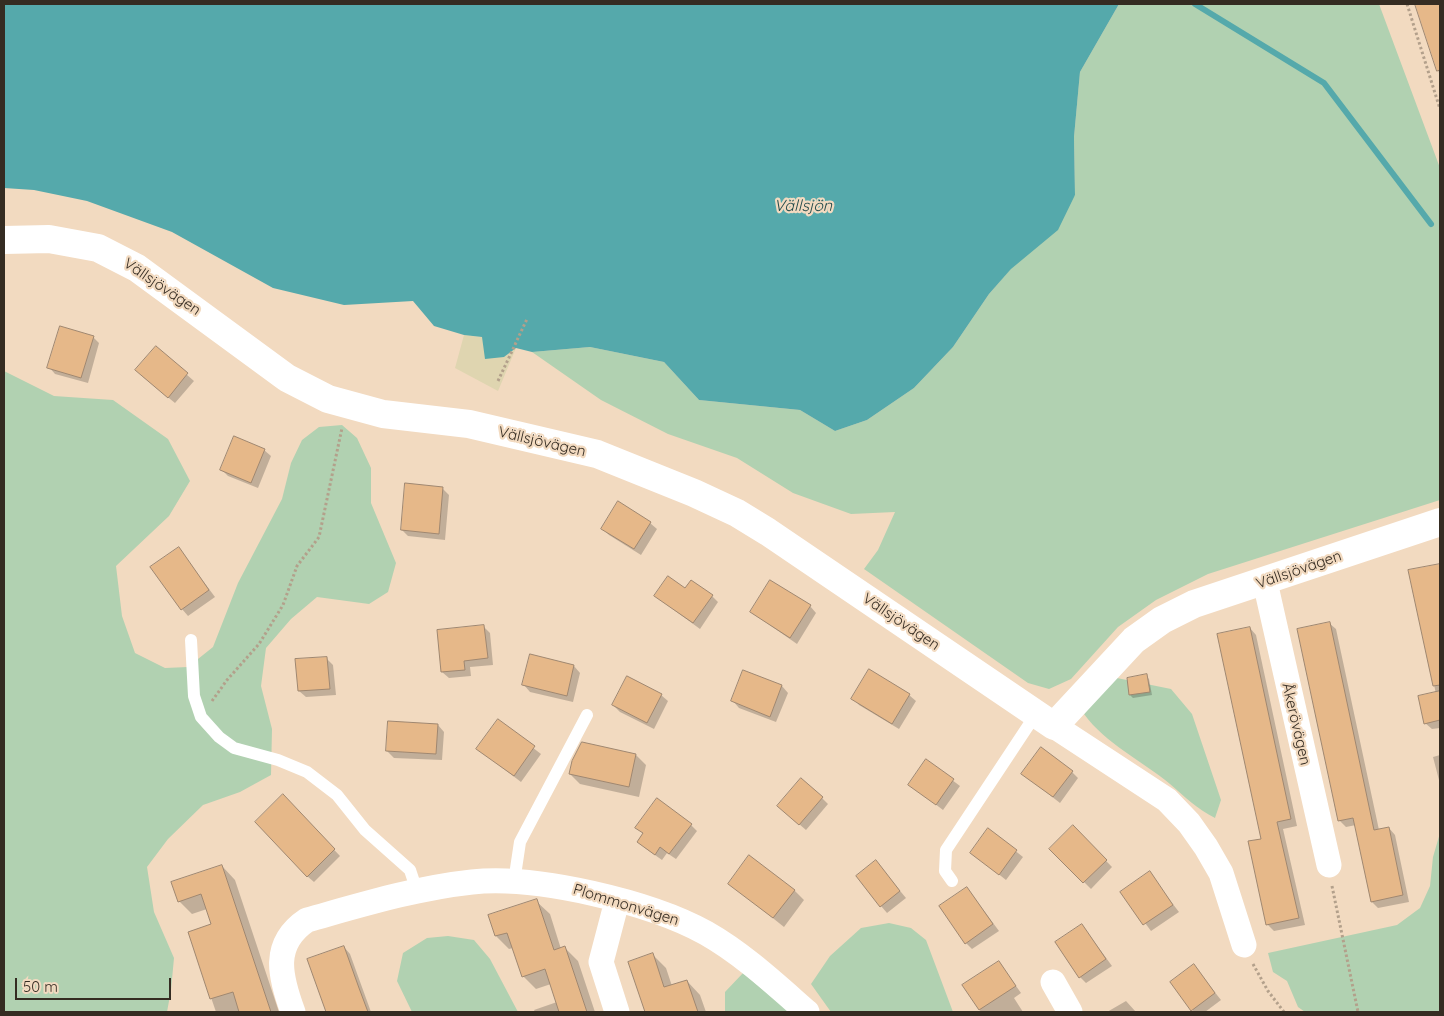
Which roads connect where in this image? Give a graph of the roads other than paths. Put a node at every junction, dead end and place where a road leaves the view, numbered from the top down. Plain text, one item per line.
1 (4, 240) edge
2 (1440, 522) edge
3 (1265, 582) junction
4 (191, 640) dead end
5 (587, 715) dead end
6 (1045, 720) junction
7 (1329, 865) road end
8 (952, 881) dead end
9 (514, 882) junction
10 (418, 890) junction
11 (617, 901) junction
12 (1244, 946) road end
13 (1053, 982) dead end
14 (293, 1012) edge
15 (617, 1012) edge
16 (807, 1012) edge
17 (1070, 1012) edge

1 - 6 street, Vällsjövägen
2 - 3 street, Vällsjövägen
3 - 6 street, Vällsjövägen
3 - 7 street, Åkerövägen
4 - 10 lane
5 - 9 lane
6 - 8 lane
6 - 12 street, Vällsjövägen
9 - 10 street, Plommonvägen
9 - 11 street, Plommonvägen
10 - 14 street, Plommonvägen
11 - 15 street
11 - 16 street, Plommonvägen
13 - 17 street

